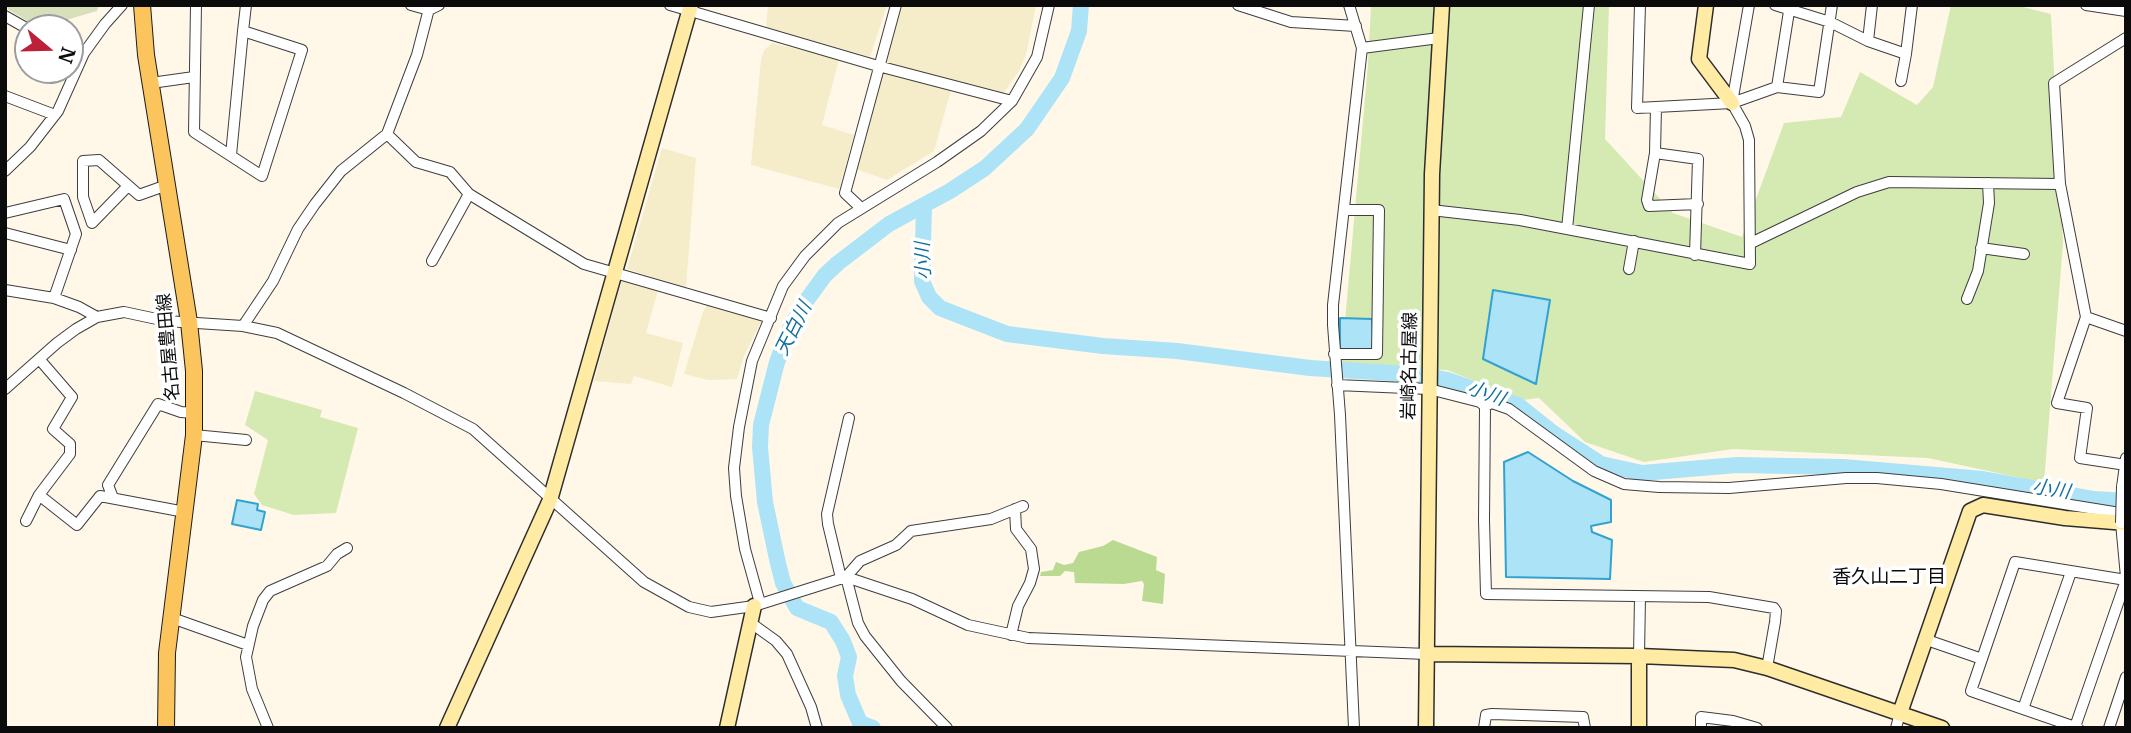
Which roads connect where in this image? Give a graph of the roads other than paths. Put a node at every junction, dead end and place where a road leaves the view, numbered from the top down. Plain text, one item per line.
1 (122, 5) edge
2 (142, 5) edge
3 (196, 5) edge
4 (246, 5) edge
5 (411, 5) edge
6 (439, 5) edge
7 (670, 5) edge
8 (896, 5) edge
9 (1049, 5) edge
10 (1238, 5) edge
11 (1349, 5) edge
12 (1442, 5) edge
13 (1589, 5) edge
14 (1640, 5) edge
15 (1706, 5) edge
16 (1749, 5) edge
17 (1775, 5) edge
18 (1832, 5) edge
19 (1872, 5) edge
20 (1912, 5) edge
21 (2086, 5) edge
22 (1789, 7) edge
23 (2106, 7) edge
24 (429, 8) edge
25 (690, 8) edge
26 (2126, 11) edge
27 (1830, 22) junction
28 (1356, 26) junction
29 (243, 31) junction
30 (1439, 38) junction
31 (2126, 38) edge
32 (1868, 41) junction
33 (1362, 48) junction
34 (84, 53) edge
35 (1906, 54) junction
36 (878, 66) junction
37 (194, 78) junction
38 (1901, 80) dead end
39 (151, 83) junction
40 (70, 84) edge
41 (1777, 87) junction
42 (5, 96) edge
43 (1012, 101) junction
44 (1732, 103) junction
45 (1656, 107) junction
46 (55, 115) junction
47 (387, 134) junction
48 (1655, 153) junction
49 (231, 155) junction
50 (5, 171) edge
51 (1988, 183) junction
52 (2060, 184) junction
53 (128, 186) junction
54 (167, 186) junction
55 (469, 194) junction
56 (1698, 204) junction
57 (861, 208) junction
58 (1343, 210) junction
59 (1432, 210) junction
60 (5, 213) edge
61 (1567, 229) junction
62 (5, 233) edge
63 (1634, 241) junction
64 (1751, 243) junction
65 (1981, 248) junction
66 (71, 250) junction
67 (2024, 254) dead end
68 (1695, 255) junction
69 (432, 261) dead end
70 (1629, 269) dead end
71 (616, 272) junction
72 (5, 290) edge
73 (54, 298) junction
74 (1968, 299) dead end
75 (97, 317) junction
76 (2087, 317) junction
77 (771, 318) junction
78 (189, 322) junction
79 (243, 326) junction
80 (2126, 331) edge
81 (1335, 358) junction
82 (40, 360) junction
83 (1337, 382) junction
84 (1429, 386) junction
85 (5, 389) edge
86 (1485, 406) junction
87 (194, 413) junction
88 (849, 418) dead end
89 (194, 435) junction
90 (246, 440) dead end
91 (2125, 463) edge
92 (39, 495) junction
93 (113, 498) junction
94 (550, 500) junction
95 (185, 512) junction
96 (2123, 519) edge
97 (26, 521) dead end
98 (347, 548) dead end
99 (2071, 572) junction
100 (844, 578) junction
101 (2126, 579) edge
102 (1640, 597) junction
103 (757, 605) junction
104 (172, 618) junction
105 (751, 623) junction
106 (1012, 635) junction
107 (1927, 640) junction
108 (248, 645) junction
109 (1352, 652) junction
110 (1427, 654) junction
111 (1640, 656) junction
112 (1982, 659) junction
113 (1768, 668) junction
114 (2126, 677) edge
115 (2023, 709) junction
116 (1900, 713) junction
117 (2076, 727) edge
118 (166, 728) edge
119 (268, 728) edge
120 (447, 728) edge
121 (727, 728) edge
122 (817, 728) edge
123 (947, 728) edge
124 (1354, 728) edge
125 (1426, 728) edge
126 (1484, 728) edge
127 (1585, 728) edge
128 (1639, 728) edge
129 (1701, 728) edge
130 (1757, 728) edge
131 (1896, 728) edge
132 (1942, 728) edge
133 (2109, 728) edge

1 - 34 street
2 - 39 main road, 名古屋豊田線
3 - 37 street
4 - 29 street
5 - 24 street
6 - 24 street
7 - 25 street
8 - 36 street
9 - 43 street
10 - 28 street
11 - 28 street
12 - 30 street, 岩崎名古屋線
13 - 61 street
14 - 45 street
15 - 44 street
16 - 44 street
17 - 22 street
18 - 27 street
19 - 32 street
20 - 35 street
21 - 23 street
22 - 27 street
22 - 41 street
23 - 26 street
24 - 47 street
25 - 36 street
25 - 71 street
27 - 32 street
27 - 41 street
28 - 33 street
29 - 49 street
29 - 49 street
30 - 33 street
30 - 59 street, 岩崎名古屋線
31 - 52 street
32 - 35 street
33 - 58 street
35 - 38 street
36 - 43 street
36 - 57 street
37 - 39 street
37 - 49 street
39 - 54 main road, 名古屋豊田線
40 - 46 street
41 - 44 street
42 - 46 street
43 - 57 street
44 - 45 street
44 - 64 street
45 - 48 street
46 - 50 street
47 - 55 street
47 - 79 street
48 - 56 street
48 - 56 street
51 - 52 street
51 - 64 street
51 - 65 street
52 - 76 street
53 - 53 street
53 - 54 street
54 - 78 main road, 名古屋豊田線
55 - 69 street
55 - 71 street
56 - 68 street
57 - 77 street
58 - 81 street
58 - 81 street
59 - 61 street
59 - 84 street, 岩崎名古屋線
60 - 66 street
61 - 63 street
62 - 66 street
63 - 68 street
63 - 70 street
64 - 68 street
65 - 67 street
65 - 74 street
66 - 73 street
71 - 77 street
71 - 94 street
72 - 73 street
73 - 75 street
75 - 78 street
75 - 82 street
76 - 80 street
76 - 91 street
77 - 103 street
78 - 79 street
78 - 87 main road, 名古屋豊田線
79 - 94 street
81 - 83 street
82 - 85 street
82 - 92 street
83 - 84 street
83 - 109 street
84 - 86 street
84 - 110 street, 岩崎名古屋線
86 - 96 street
86 - 102 street
87 - 89 main road, 名古屋豊田線
87 - 93 street
88 - 100 street
89 - 90 street
89 - 95 main road, 名古屋豊田線
91 - 96 street, bridge
92 - 93 street
92 - 97 street
93 - 95 street
94 - 103 street
94 - 120 street
95 - 104 main road, 名古屋豊田線
96 - 101 street
96 - 107 street
98 - 108 street
99 - 101 street
99 - 112 street
99 - 115 street
100 - 103 street
100 - 106 street
100 - 106 street
100 - 123 street
101 - 117 street
102 - 111 street
102 - 113 street
103 - 105 street
104 - 108 street
104 - 118 main road, 名古屋豊田線
105 - 121 street
105 - 122 street
106 - 109 street
107 - 112 street
107 - 116 street
108 - 119 street
109 - 110 street
109 - 124 street
110 - 111 street
110 - 125 street, 岩崎名古屋線
111 - 113 street
111 - 128 street
112 - 115 street
113 - 116 street
114 - 133 street
115 - 117 street
116 - 131 street
116 - 132 street
126 - 127 street
129 - 130 street

